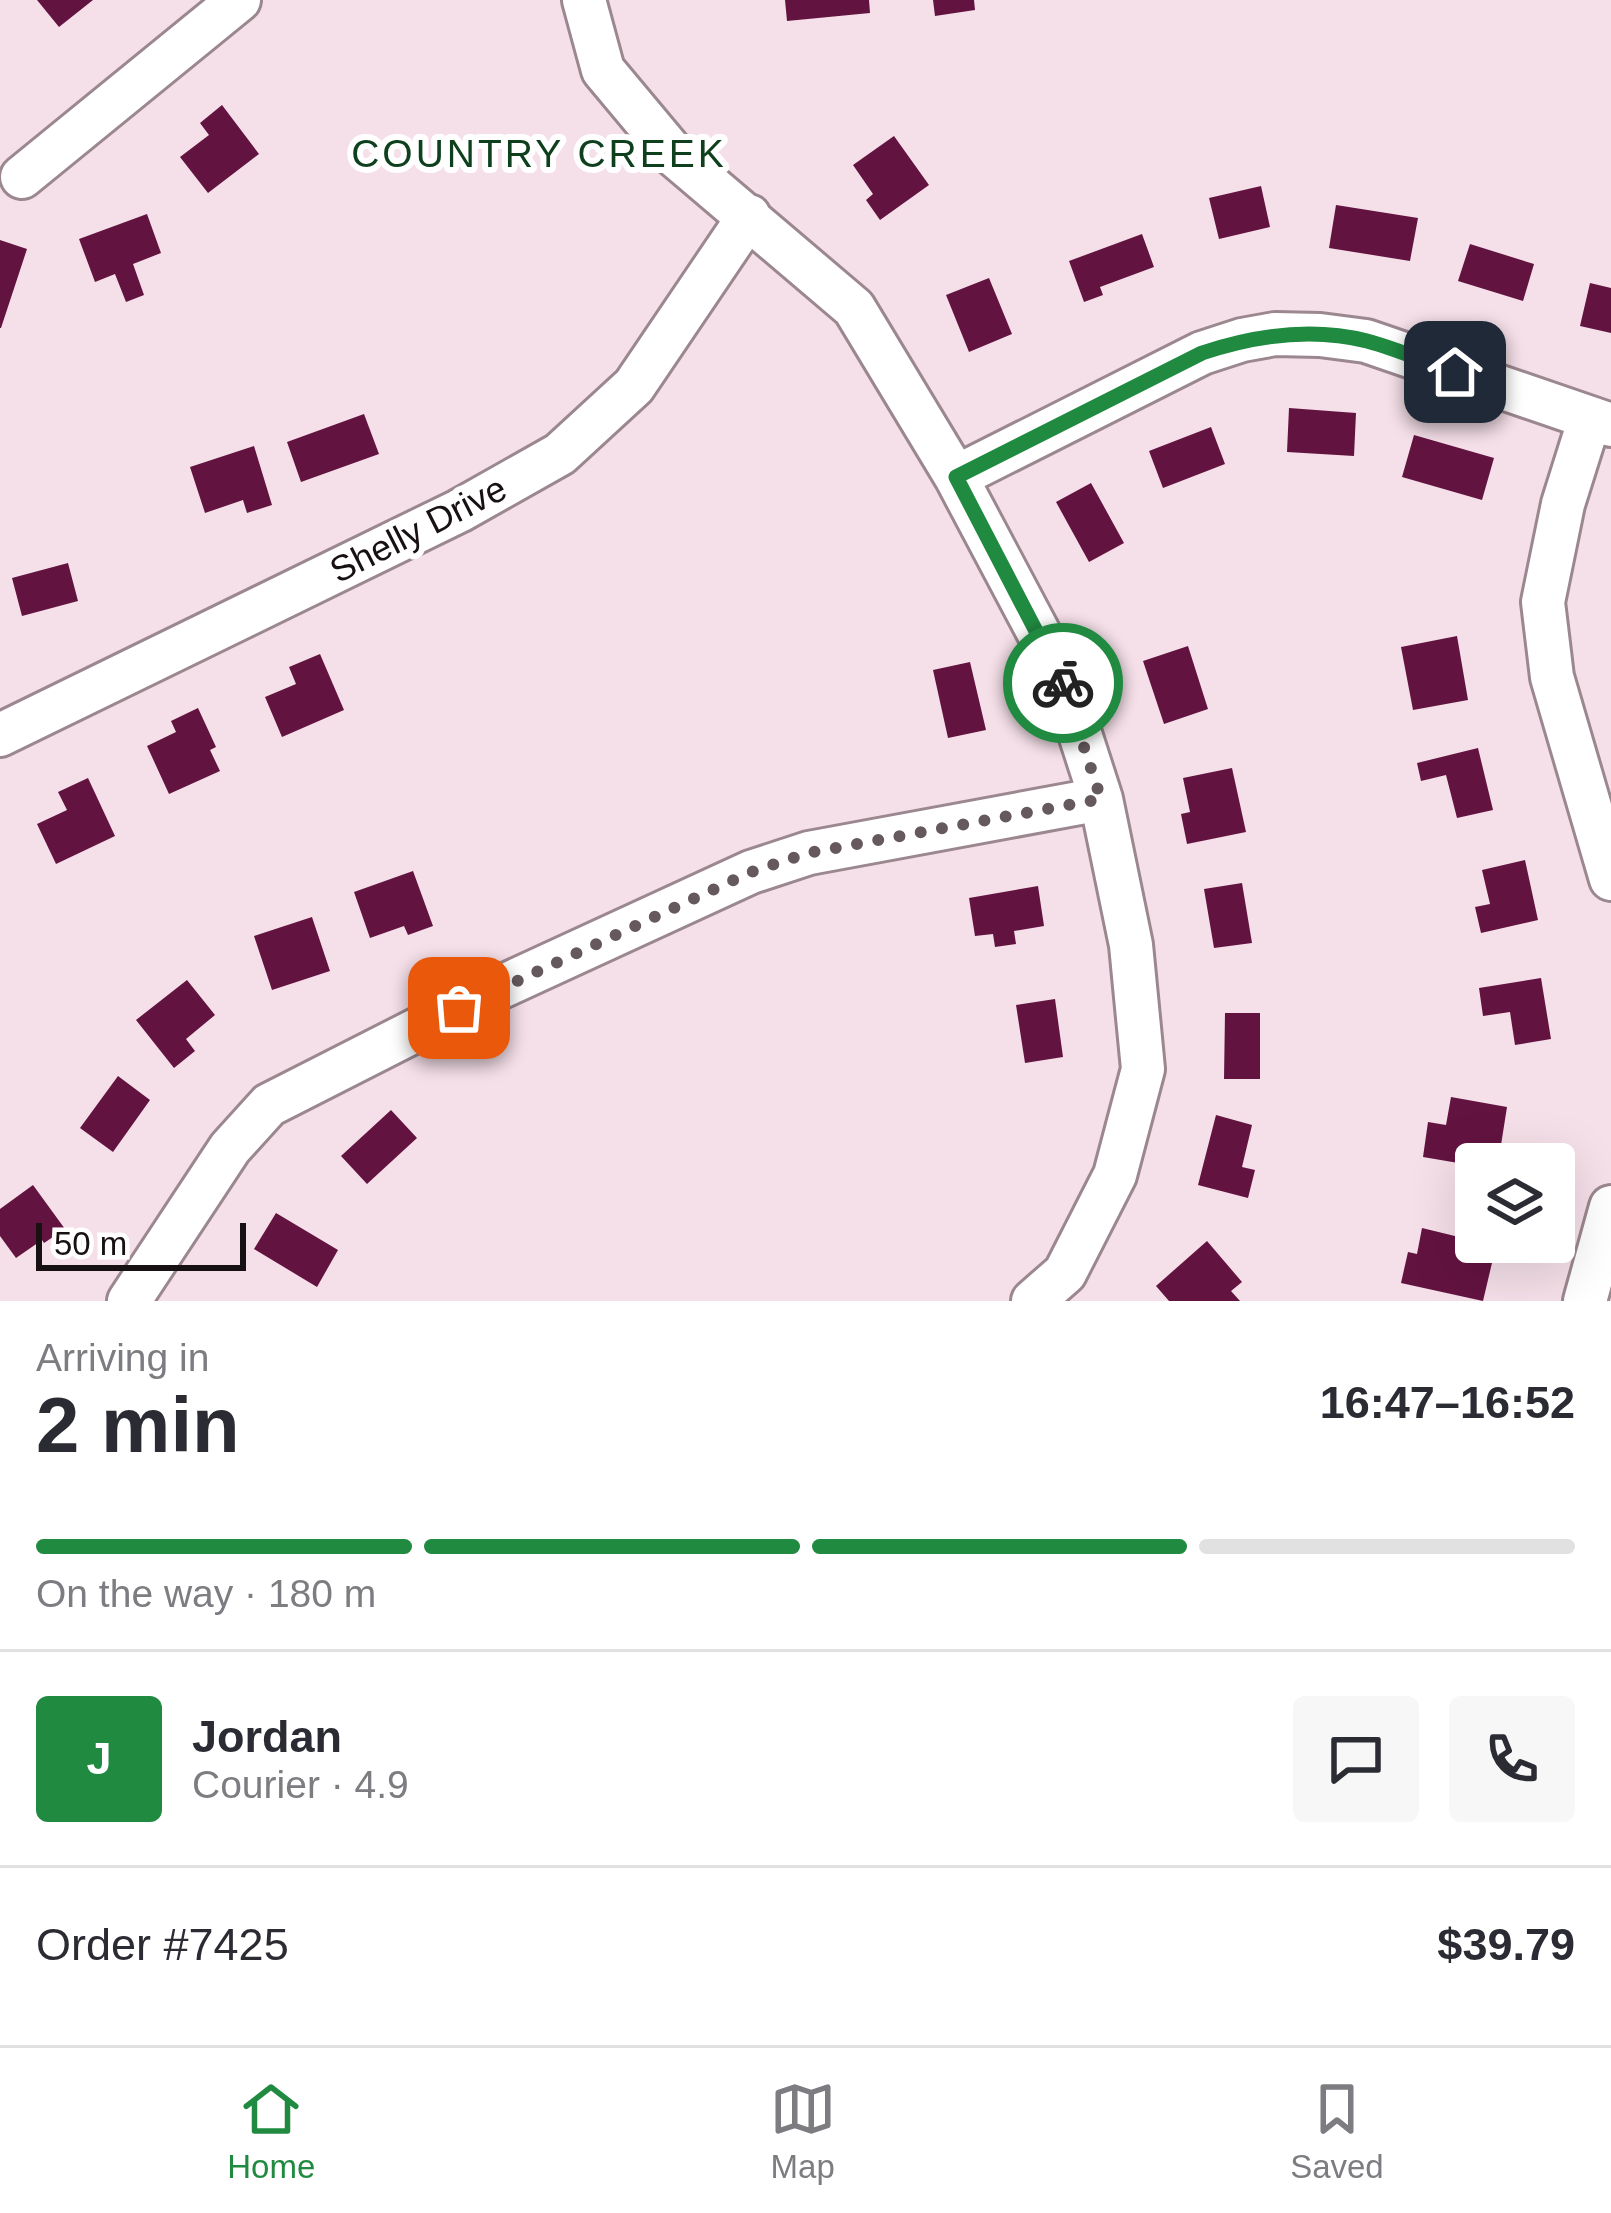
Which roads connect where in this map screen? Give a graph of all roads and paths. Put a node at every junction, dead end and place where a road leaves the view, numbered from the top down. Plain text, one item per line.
1 (239, 0) edge
2 (584, 0) edge
3 (22, 177) dead end
4 (749, 216) junction
5 (1600, 422) edge
6 (956, 477) junction
7 (0, 735) edge
8 (1101, 799) junction
9 (1611, 879) edge
10 (1611, 1207) edge
11 (129, 1301) edge
12 (1033, 1301) edge
13 (1585, 1301) edge

1 - 3 street
2 - 4 street
4 - 6 street
4 - 7 street, Shelly Drive
5 - 6 street
5 - 9 street
6 - 8 street
8 - 11 street
8 - 12 street
10 - 13 street

